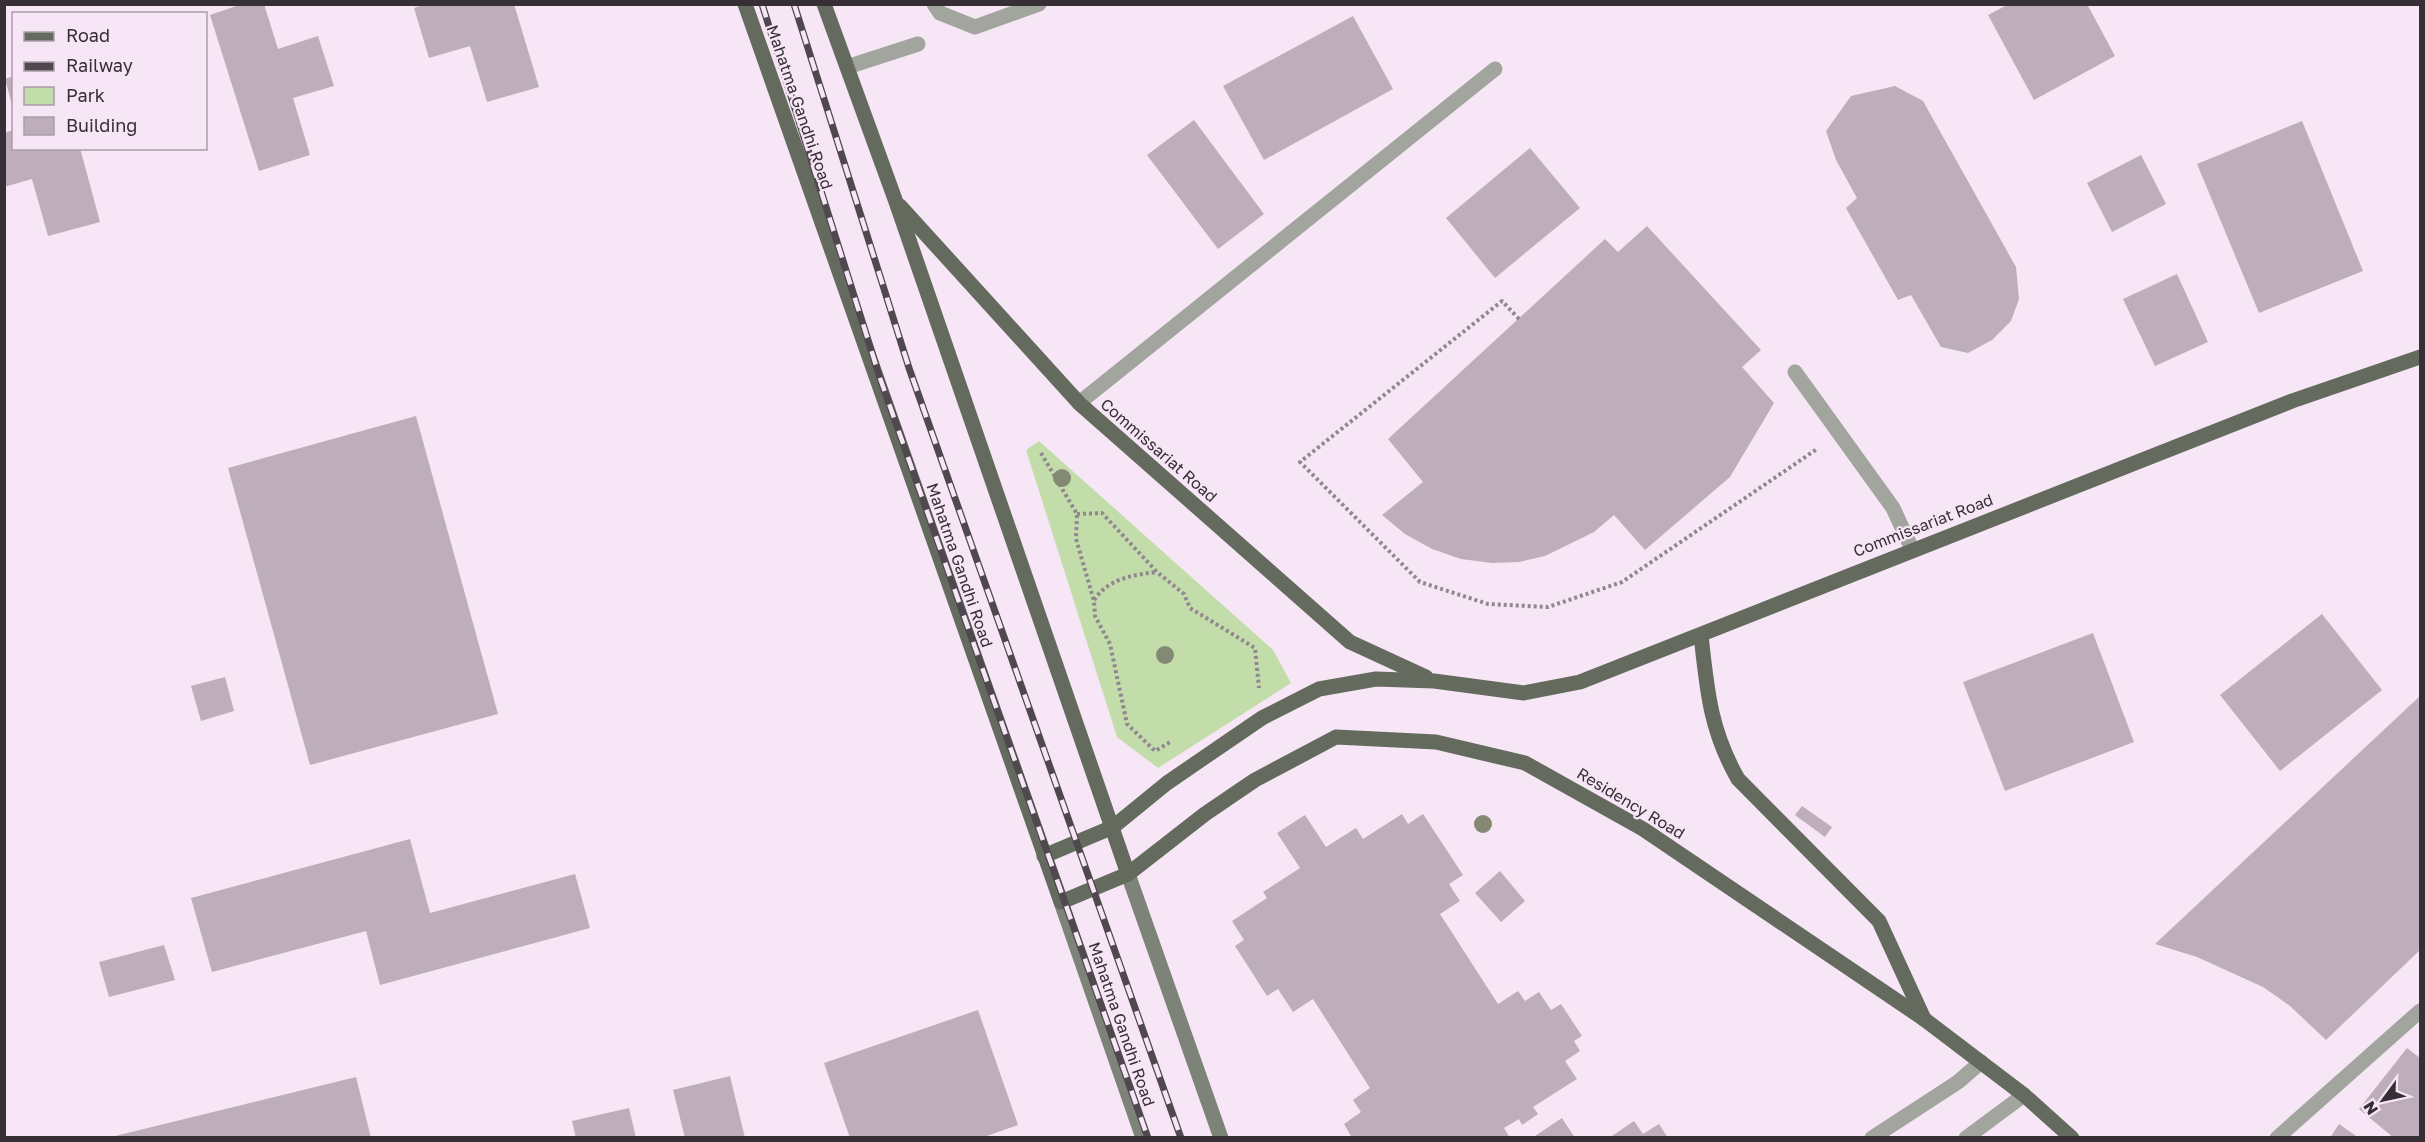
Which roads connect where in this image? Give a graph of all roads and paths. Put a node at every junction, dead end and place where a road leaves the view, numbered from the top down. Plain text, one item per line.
1 (745, 4) edge
2 (824, 4) edge
3 (934, 4) edge
4 (1039, 4) edge
5 (918, 44) dead end
6 (848, 67) junction
7 (1495, 69) dead end
8 (896, 202) junction
9 (1519, 319) dead end
10 (2421, 357) edge
11 (1795, 372) dead end
12 (1078, 403) junction
13 (1840, 433) junction
14 (1041, 453) dead end
15 (1077, 514) junction
16 (1912, 549) junction
17 (1158, 572) junction
18 (1094, 601) junction
19 (1701, 635) junction
20 (1434, 681) junction
21 (1259, 691) dead end
22 (1176, 739) dead end
23 (1113, 827) junction
24 (1044, 856) junction
25 (1128, 874) junction
26 (1061, 903) junction
27 (2421, 1011) edge
28 (1924, 1019) junction
29 (1981, 1062) junction
30 (2024, 1095) junction
31 (1143, 1137) edge
32 (1221, 1137) edge
33 (1872, 1137) edge
34 (1966, 1137) edge
35 (2072, 1137) edge
36 (2277, 1137) edge

1 - 24 main road, Mahatma Gandhi Road
2 - 6 main road
3 - 4 lane
5 - 6 lane
6 - 8 main road
7 - 12 lane
8 - 12 main road, Commissariat Road
8 - 23 main road
9 - 13 path
10 - 16 main road, Commissariat Road
11 - 13 lane
12 - 20 main road, Commissariat Road
13 - 16 lane
14 - 15 path
15 - 17 path
15 - 18 path
16 - 19 main road, Commissariat Road
17 - 18 path
17 - 21 path
18 - 22 path
19 - 20 main road, Commissariat Road
19 - 28 main road
20 - 23 main road, Commissariat Road
23 - 24 main road, Commissariat Road
23 - 25 main road
24 - 26 main road, Mahatma Gandhi Road
25 - 26 main road, Residency Road
25 - 28 main road, Residency Road
25 - 32 main road
26 - 31 main road, Mahatma Gandhi Road
27 - 36 lane
28 - 29 main road, Residency Road
29 - 30 main road, Residency Road
29 - 33 lane
30 - 34 lane
30 - 35 main road, Residency Road

